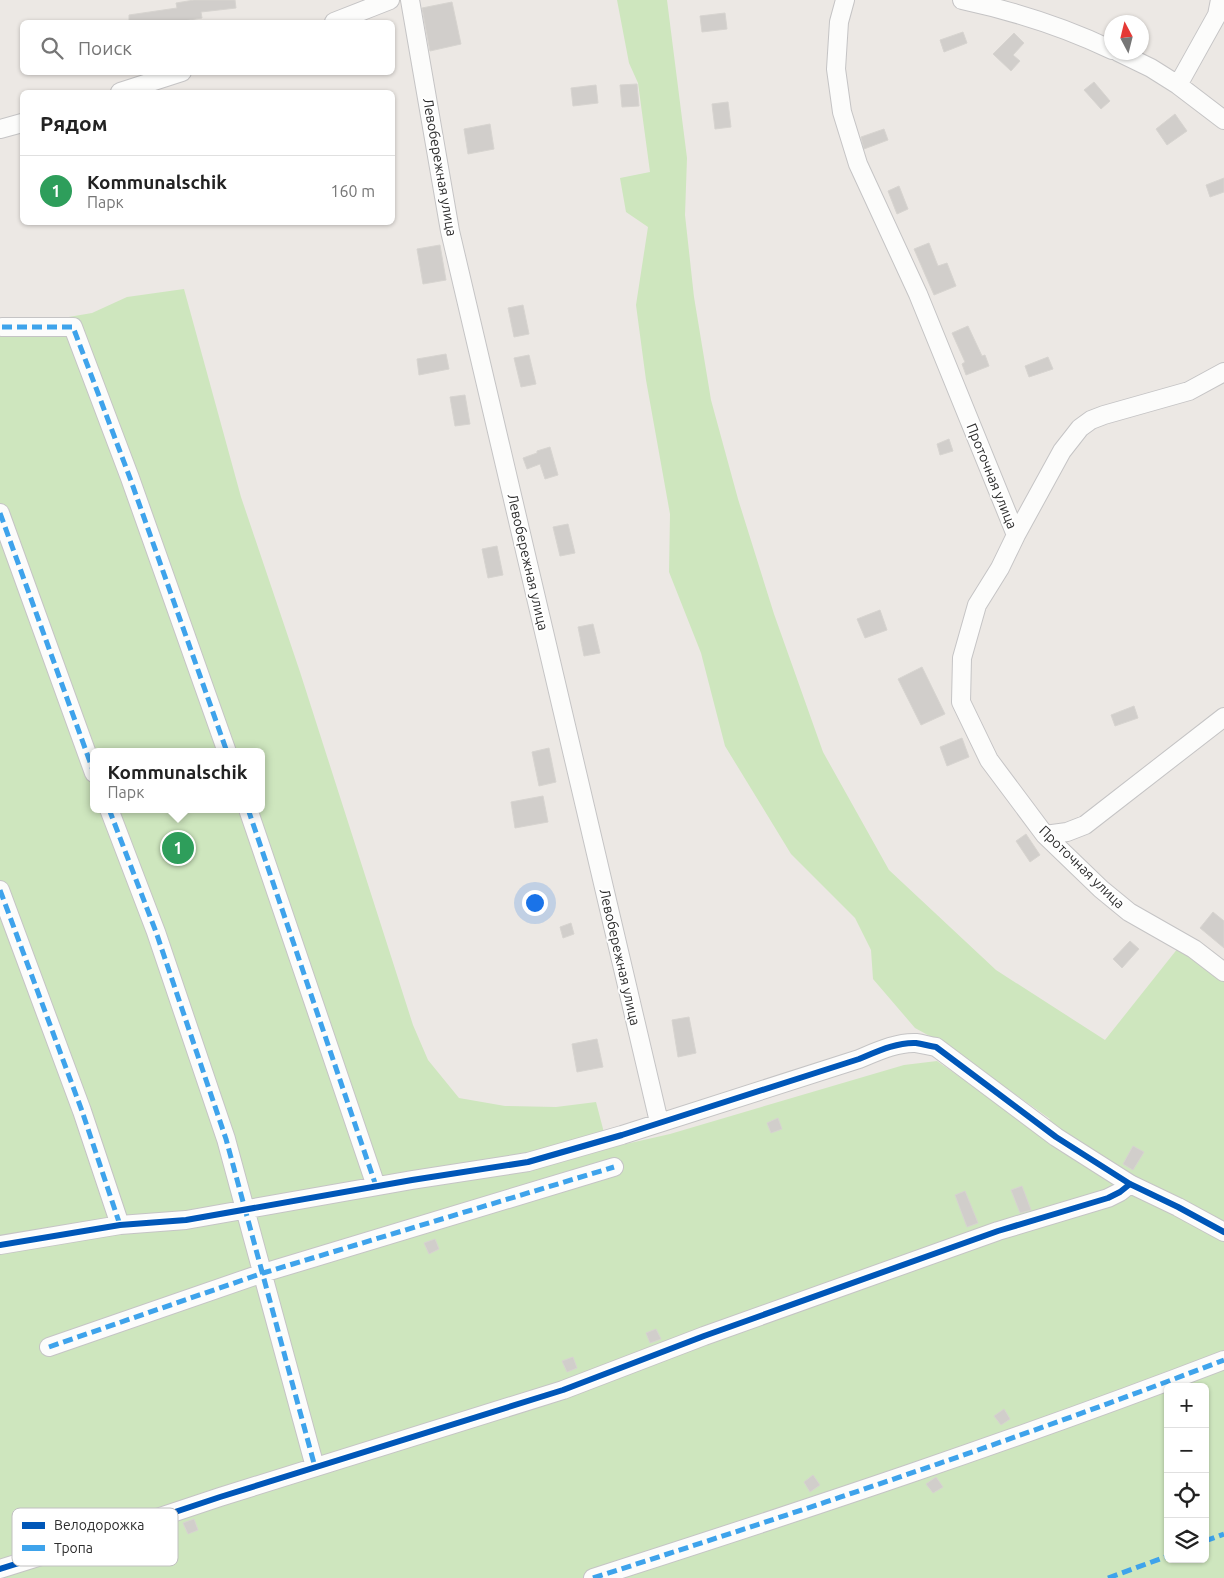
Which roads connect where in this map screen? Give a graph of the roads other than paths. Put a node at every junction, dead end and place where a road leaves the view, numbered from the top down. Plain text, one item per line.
1 (390, 0) edge
2 (410, 0) edge
3 (845, 0) edge
4 (962, 0) edge
5 (1220, 0) edge
6 (339, 20) edge
7 (1104, 46) edge
8 (1134, 60) edge
9 (173, 75) edge
10 (1178, 86) junction
11 (126, 90) edge
12 (1222, 120) edge
13 (20, 124) edge
14 (0, 129) edge
15 (1, 326) edge
16 (1224, 372) edge
17 (0, 514) edge
18 (1016, 535) junction
19 (1224, 717) edge
20 (226, 748) edge
21 (90, 762) edge
22 (110, 813) edge
23 (249, 813) edge
24 (1045, 835) junction
25 (0, 890) edge
26 (1224, 972) edge
27 (659, 1122) junction
28 (614, 1167) dead end
29 (1130, 1184) junction
30 (376, 1186) junction
31 (245, 1208) junction
32 (120, 1225) junction
33 (1224, 1232) edge
34 (0, 1245) edge
35 (263, 1273) junction
36 (49, 1347) dead end
37 (1224, 1360) edge
38 (315, 1467) junction
39 (178, 1511) edge
40 (12, 1565) edge
41 (0, 1569) edge
42 (593, 1578) edge

1 - 6 street
2 - 27 street, Левобережная улица
3 - 18 street, Проточная улица
4 - 7 street
5 - 10 street
8 - 10 street
9 - 11 street
10 - 12 street
13 - 14 street
15 - 20 street
16 - 18 street
17 - 21 street
18 - 24 street, Проточная улица
19 - 24 street
22 - 31 street
23 - 30 street
24 - 26 street, Проточная улица
25 - 32 street
27 - 29 street
27 - 30 street
28 - 35 street
29 - 33 street
29 - 38 street
30 - 31 street
31 - 32 street
31 - 35 street
32 - 34 street
35 - 36 street
35 - 38 street
37 - 42 street
38 - 39 street
40 - 41 street

